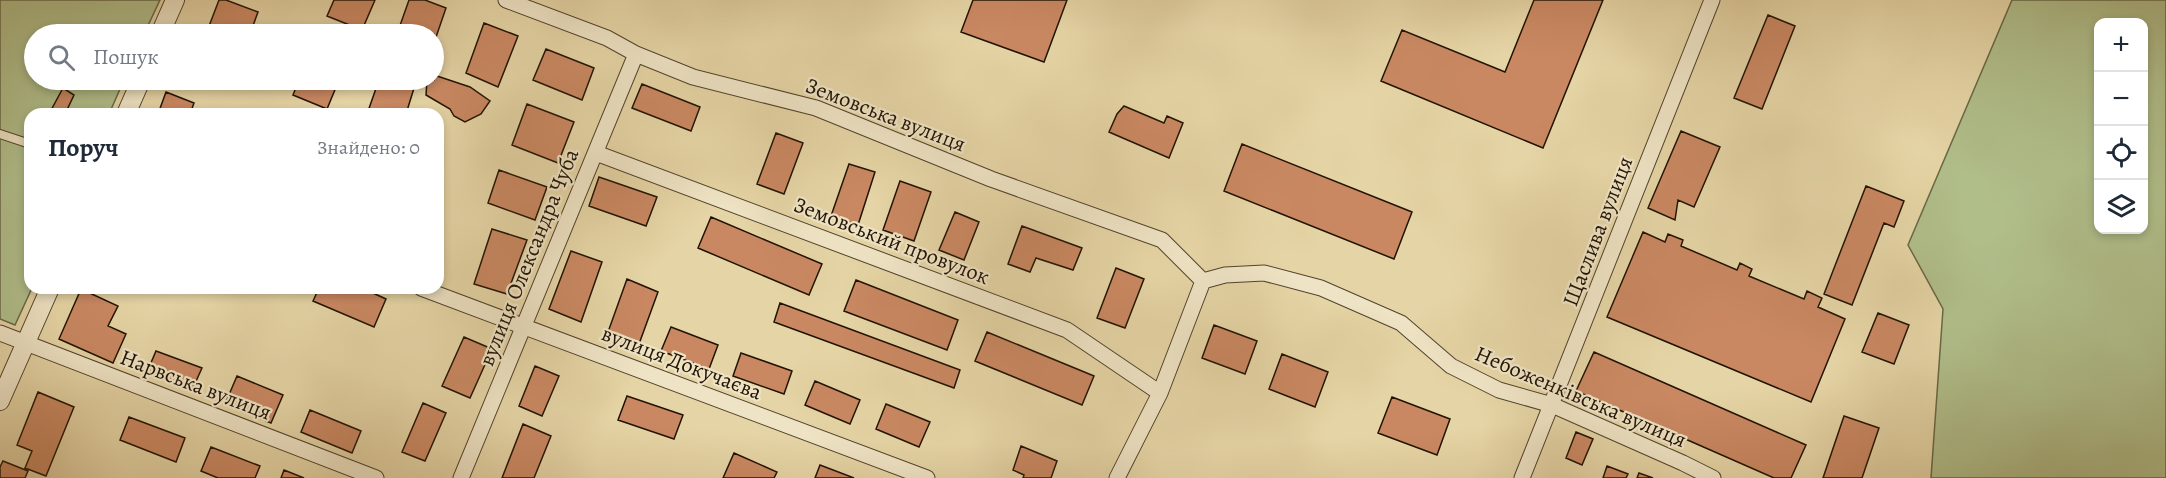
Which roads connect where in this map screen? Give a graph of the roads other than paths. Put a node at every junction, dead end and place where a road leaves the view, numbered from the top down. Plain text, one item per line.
1 (175, 0) edge
2 (506, 0) edge
3 (1712, 0) edge
4 (164, 24) edge
5 (636, 54) junction
6 (137, 90) edge
7 (129, 108) edge
8 (0, 134) edge
9 (24, 142) edge
10 (596, 153) junction
11 (1203, 281) junction
12 (47, 294) edge
13 (437, 294) edge
14 (523, 326) junction
15 (0, 333) edge
16 (26, 342) junction
17 (1160, 393) junction
18 (0, 401) edge
19 (1552, 405) junction
20 (376, 478) edge
21 (462, 478) edge
22 (927, 478) edge
23 (1117, 478) edge
24 (1522, 478) edge
25 (1713, 478) edge

1 - 4 street
2 - 5 street, Земовська вулиця
3 - 19 street, Щаслива вулиця
5 - 10 street, вулиця Олександра Чуба
5 - 11 street, Земовська вулиця
6 - 7 street
8 - 9 lane
10 - 14 street, вулиця Олександра Чуба
10 - 17 street, Земовський провулок
11 - 17 street
11 - 19 street, Небоженківська вулиця
12 - 16 street
13 - 14 street, вулиця Докучаєва
14 - 21 street, вулиця Олександра Чуба
14 - 22 street, вулиця Докучаєва
15 - 16 street, Нарвська вулиця
16 - 18 street
16 - 20 street, Нарвська вулиця
17 - 23 street
19 - 24 street, Щаслива вулиця
19 - 25 street, Небоженківська вулиця

